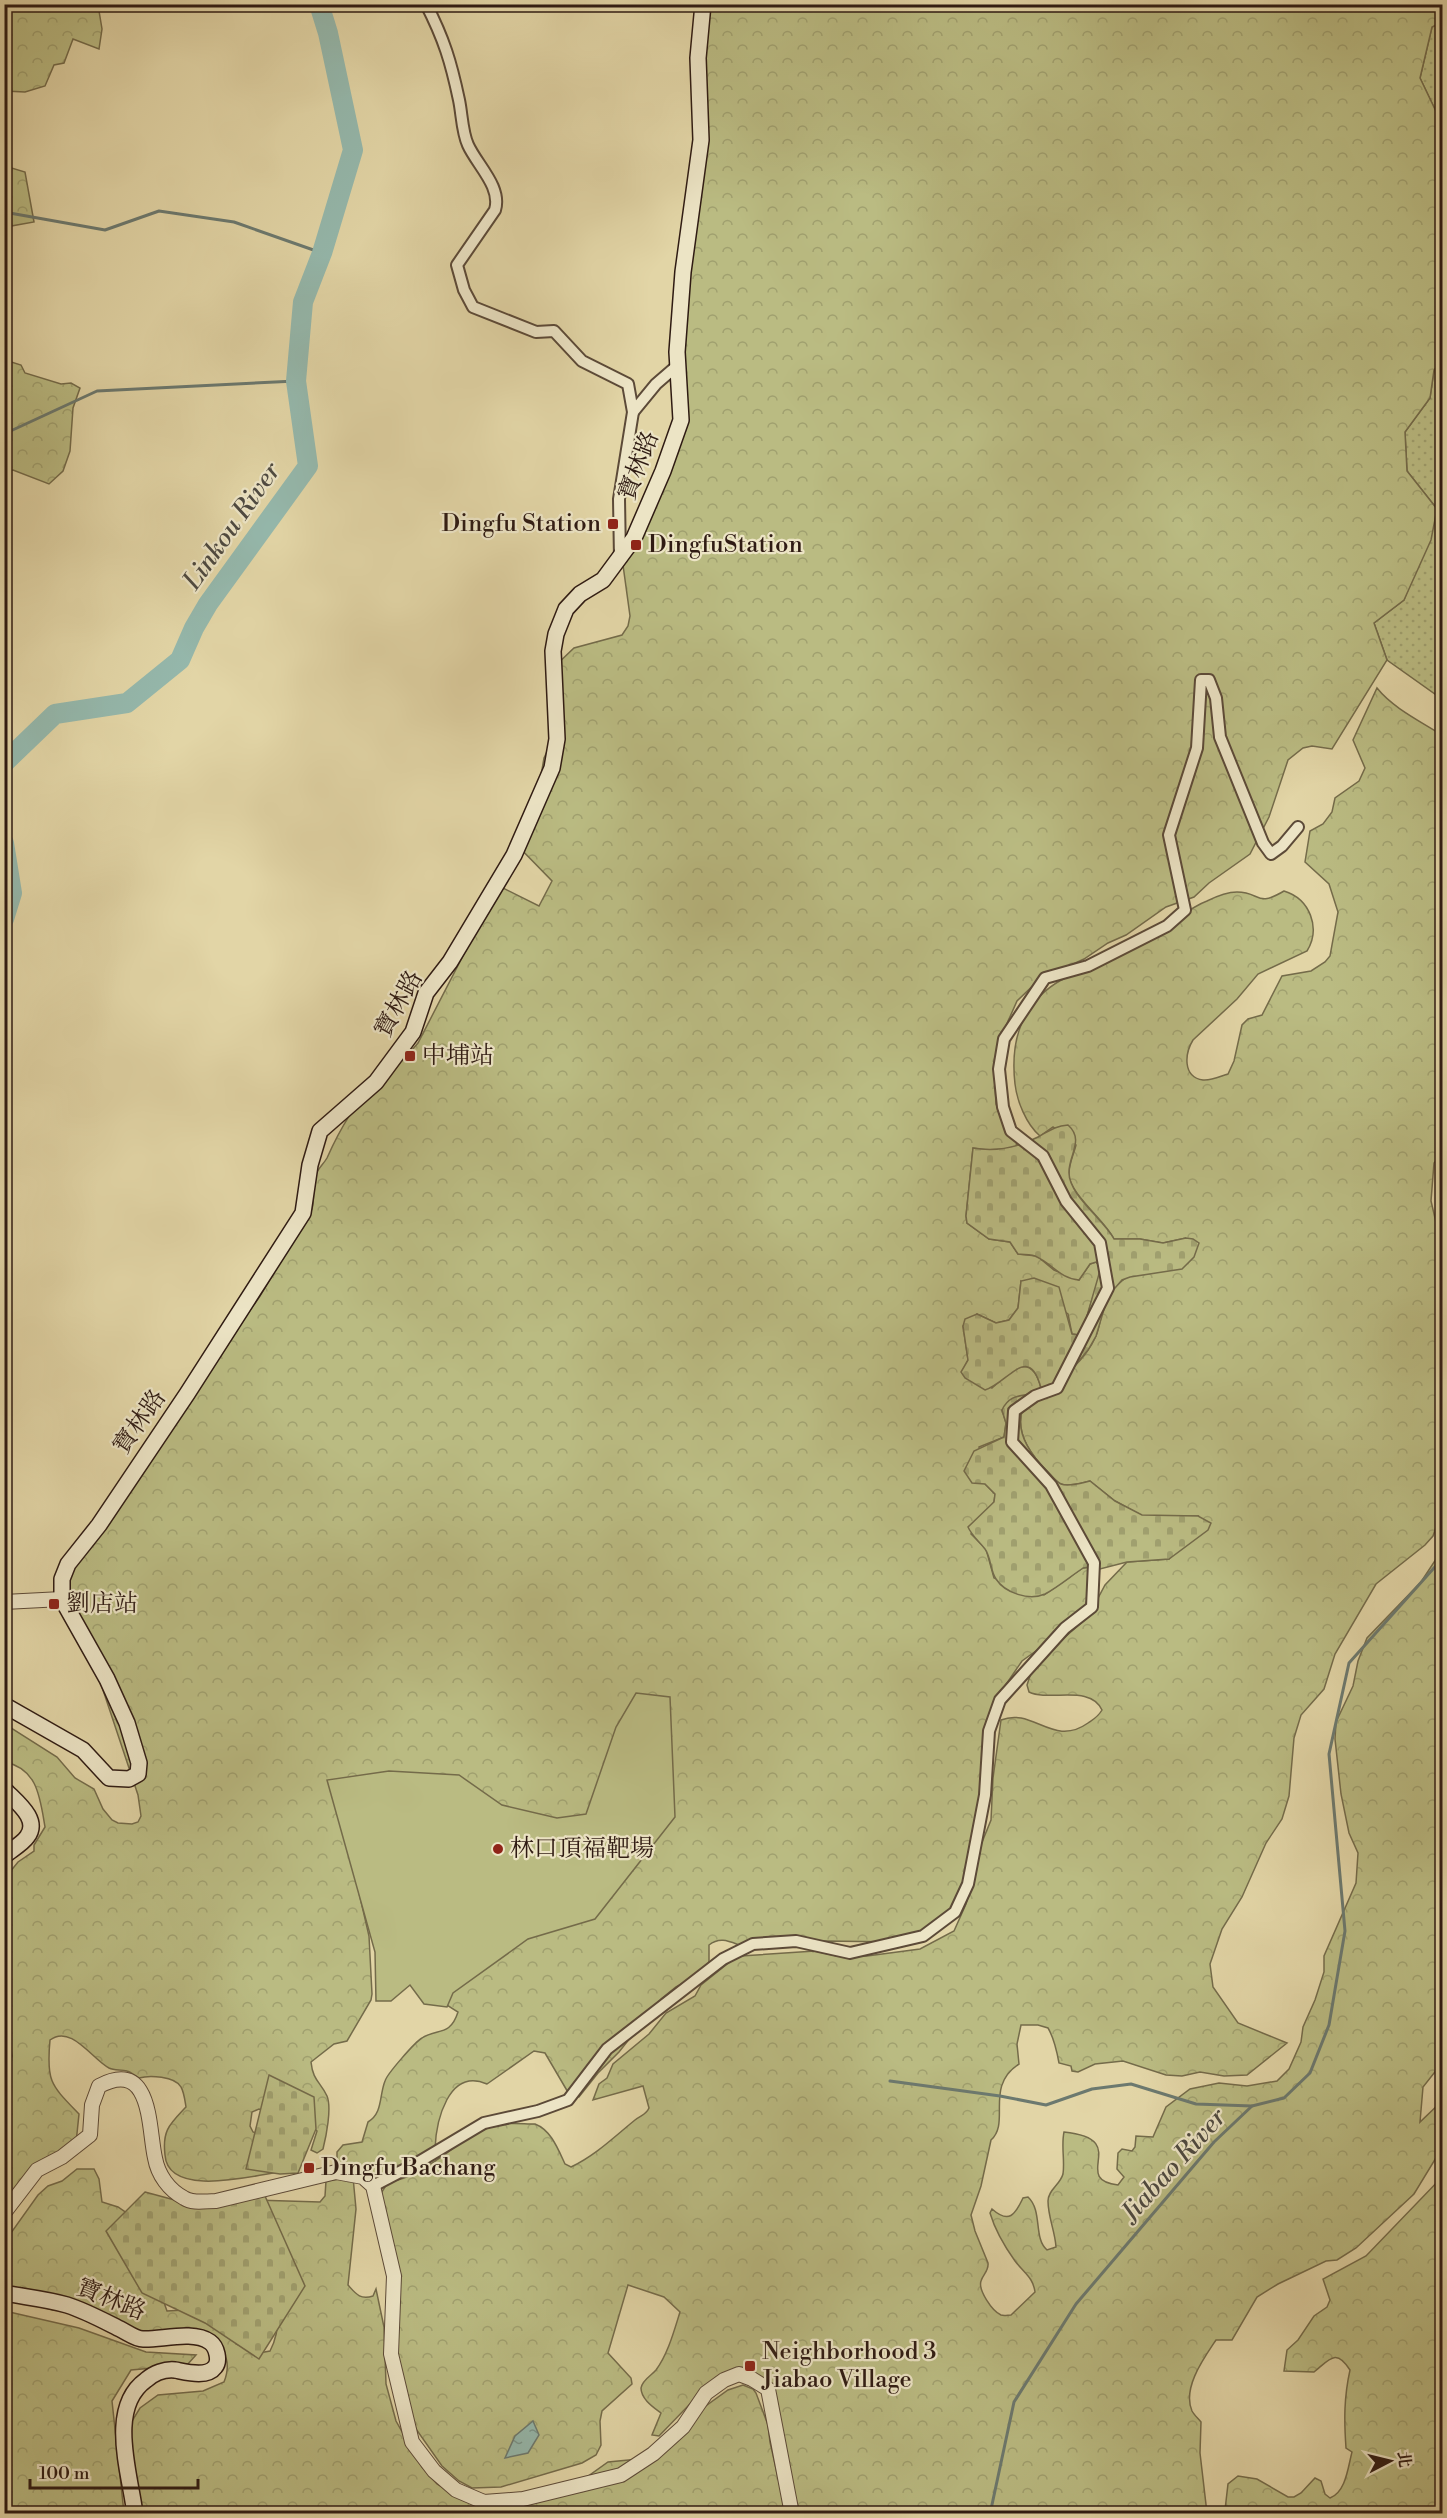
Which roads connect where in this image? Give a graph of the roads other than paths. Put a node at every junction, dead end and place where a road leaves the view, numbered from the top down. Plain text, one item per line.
1 (426, 4) edge
2 (703, 4) edge
3 (678, 365) junction
4 (633, 412) junction
5 (620, 558) junction
6 (1298, 827) dead end
7 (62, 1599) junction
8 (4, 1602) edge
9 (4, 1705) edge
10 (4, 1789) edge
11 (4, 1856) edge
12 (373, 2186) junction
13 (4, 2213) edge
14 (4, 2293) edge
15 (135, 2514) edge
16 (792, 2514) edge

1 - 4 street
2 - 3 main road, 寶林路
3 - 4 street
3 - 5 main road, 寶林路
4 - 5 street
5 - 7 main road, 寶林路
6 - 12 street
7 - 8 street
7 - 9 main road
10 - 11 main road
12 - 13 street
12 - 16 street
14 - 15 main road, 寶林路

